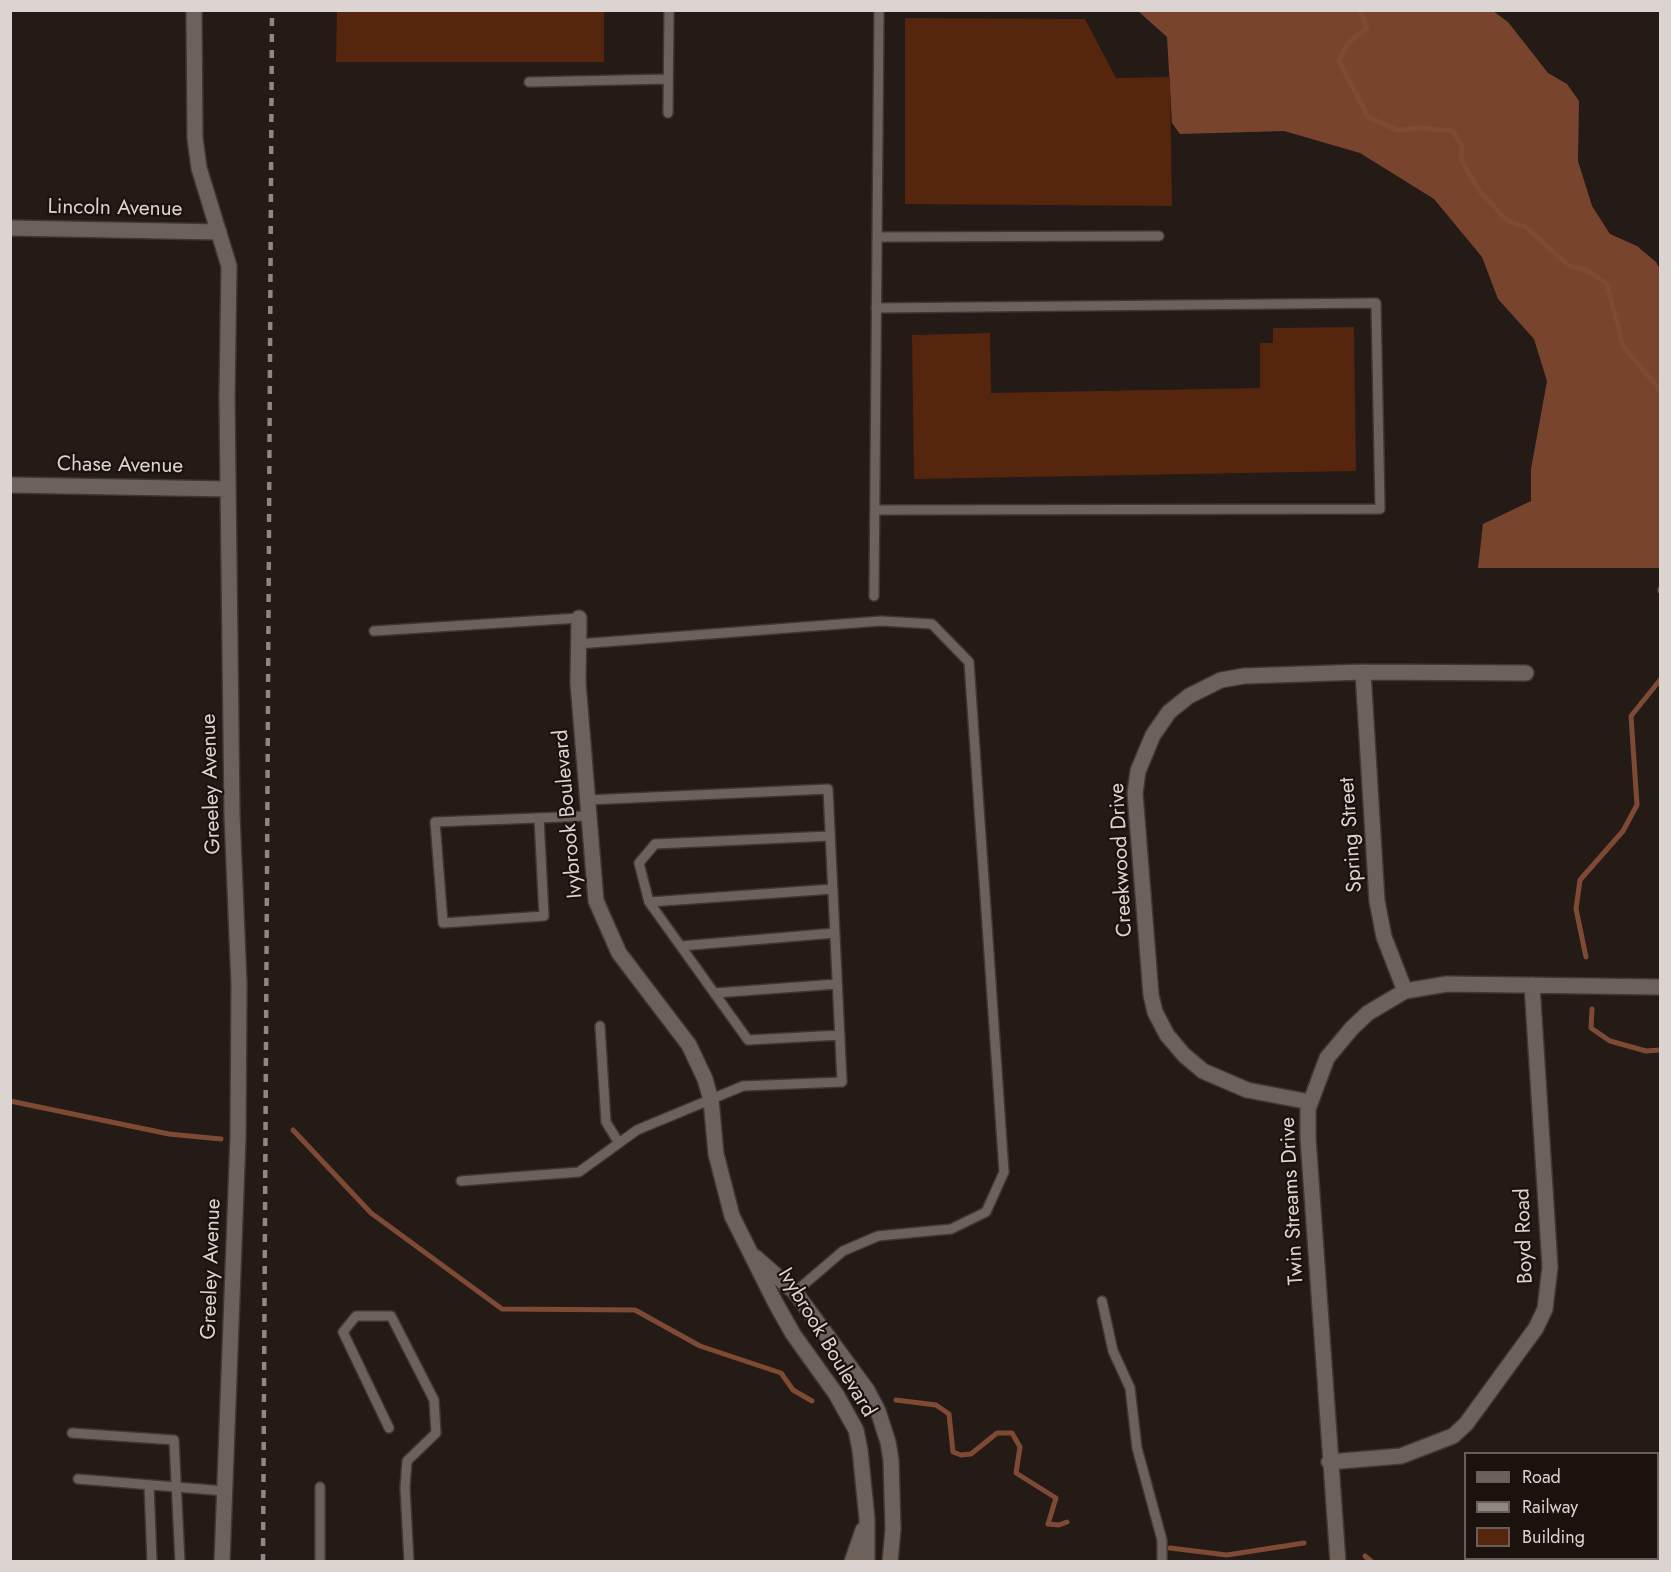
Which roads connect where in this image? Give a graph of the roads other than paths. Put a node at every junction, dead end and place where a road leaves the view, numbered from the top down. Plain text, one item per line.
1 (194, 10) edge
2 (669, 10) edge
3 (879, 10) edge
4 (668, 80) junction
5 (529, 82) dead end
6 (668, 113) dead end
7 (10, 228) edge
8 (219, 232) junction
9 (1159, 236) dead end
10 (877, 237) junction
11 (876, 308) junction
12 (10, 486) edge
13 (228, 489) junction
14 (874, 510) junction
15 (874, 596) dead end
16 (579, 618) joint
17 (374, 631) dead end
18 (578, 644) junction
19 (1363, 672) junction
20 (1526, 673) dead end
21 (587, 800) junction
22 (588, 816) junction
23 (539, 818) junction
24 (830, 836) junction
25 (833, 888) junction
26 (649, 902) junction
27 (835, 933) junction
28 (681, 946) junction
29 (837, 984) junction
30 (1532, 985) junction
31 (1660, 987) edge
32 (1405, 991) junction
33 (715, 993) junction
34 (600, 1026) dead end
35 (840, 1035) junction
36 (711, 1100) junction
37 (1310, 1101) junction
38 (619, 1143) junction
39 (461, 1181) dead end
40 (753, 1255) junction
41 (795, 1292) junction
42 (1102, 1301) dead end
43 (389, 1428) dead end
44 (72, 1433) dead end
45 (1329, 1462) junction
46 (78, 1479) dead end
47 (149, 1485) junction
48 (177, 1487) junction
49 (320, 1487) dead end
50 (225, 1491) junction
51 (867, 1519) junction
52 (893, 1529) junction
53 (1162, 1557) edge
54 (152, 1562) edge
55 (180, 1562) edge
56 (222, 1562) edge
57 (320, 1562) edge
58 (409, 1562) edge
59 (852, 1562) edge
60 (867, 1562) edge
61 (890, 1562) edge
62 (901, 1562) edge
63 (1338, 1562) edge

1 - 8 street, Greeley Avenue
2 - 4 lane
3 - 10 lane
4 - 5 lane
4 - 6 lane
7 - 8 street, Lincoln Avenue
8 - 13 street, Greeley Avenue
9 - 10 lane
10 - 11 lane
11 - 14 lane
11 - 14 lane
12 - 13 street, Chase Avenue
13 - 50 street, Greeley Avenue
14 - 15 lane
16 - 17 lane
16 - 18 street, Ivybrook Boulevard
18 - 21 street, Ivybrook Boulevard
18 - 41 lane
19 - 20 street, Creekwood Drive
19 - 32 street, Spring Street
19 - 37 street, Creekwood Drive
21 - 22 street, Ivybrook Boulevard
21 - 24 lane
22 - 23 lane
22 - 36 street, Ivybrook Boulevard
23 - 23 lane
24 - 25 lane
24 - 26 lane
25 - 26 lane
25 - 27 lane
26 - 28 lane
27 - 28 lane
27 - 29 lane
28 - 33 lane
29 - 33 lane
29 - 35 lane
30 - 31 street, Twin Streams Drive
30 - 32 street, Twin Streams Drive
30 - 45 street, Boyd Road
32 - 37 street, Twin Streams Drive
33 - 35 lane
34 - 38 lane
35 - 36 lane
36 - 38 lane
36 - 40 street, Ivybrook Boulevard
37 - 45 street, Twin Streams Drive
38 - 39 lane
40 - 41 street, Ivybrook Boulevard
40 - 51 street, Ivybrook Boulevard
41 - 52 street, Ivybrook Boulevard
42 - 53 lane
43 - 58 lane
44 - 48 lane
45 - 63 street, Twin Streams Drive
46 - 47 lane
47 - 48 lane
47 - 54 lane
48 - 50 lane
48 - 55 lane
49 - 57 lane
50 - 56 street, Greeley Avenue
51 - 59 street
51 - 60 street, Ivybrook Boulevard
52 - 61 street, Ivybrook Boulevard
52 - 62 street

